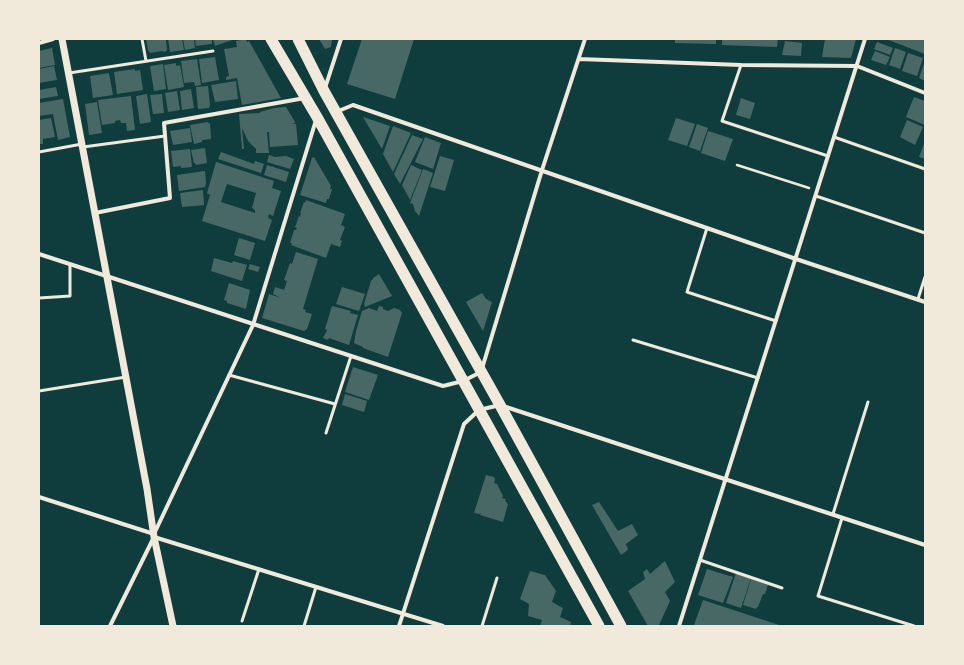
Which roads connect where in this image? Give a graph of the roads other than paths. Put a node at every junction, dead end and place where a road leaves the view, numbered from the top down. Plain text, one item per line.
1 (53, 39) edge
2 (62, 39) edge
3 (142, 39) edge
4 (271, 39) edge
5 (298, 39) edge
6 (341, 39) edge
7 (586, 39) edge
8 (865, 39) edge
9 (39, 43) edge
10 (214, 51) dead end
11 (579, 59) junction
12 (146, 61) junction
13 (741, 64) junction
14 (856, 66) junction
15 (69, 73) junction
16 (324, 91) junction
17 (925, 92) edge
18 (305, 98) junction
19 (336, 112) junction
20 (317, 117) junction
21 (165, 136) junction
22 (834, 137) junction
23 (82, 146) junction
24 (39, 152) edge
25 (828, 156) junction
26 (925, 169) edge
27 (542, 170) junction
28 (817, 194) junction
29 (95, 213) junction
30 (707, 228) junction
31 (925, 233) edge
32 (39, 254) edge
33 (796, 259) junction
34 (70, 264) junction
35 (107, 276) junction
36 (925, 277) edge
37 (39, 298) edge
38 (918, 299) junction
39 (925, 302) edge
40 (776, 321) junction
41 (253, 325) junction
42 (633, 340) dead end
43 (351, 356) junction
44 (481, 372) junction
45 (229, 375) junction
46 (126, 378) junction
47 (758, 378) junction
48 (463, 381) junction
49 (39, 391) edge
50 (868, 402) dead end
51 (335, 404) junction
52 (500, 405) junction
53 (479, 410) junction
54 (326, 433) dead end
55 (726, 480) junction
56 (39, 497) edge
57 (833, 514) junction
58 (842, 518) junction
59 (154, 535) junction
60 (925, 545) edge
61 (700, 560) junction
62 (259, 569) junction
63 (497, 578) dead end
64 (316, 587) junction
65 (782, 588) dead end
66 (403, 614) junction
67 (242, 621) dead end
68 (110, 626) edge
69 (174, 626) edge
70 (304, 626) edge
71 (399, 626) edge
72 (443, 626) edge
73 (482, 626) edge
74 (599, 626) edge
75 (621, 626) edge
76 (679, 626) edge
77 (914, 626) edge

1 - 9 street
2 - 15 street
3 - 12 lane
4 - 18 highway
5 - 16 highway
6 - 16 street
7 - 11 street
8 - 14 street
10 - 12 lane
11 - 13 street
11 - 27 street
12 - 15 lane
13 - 14 street
13 - 25 lane
14 - 17 street
14 - 22 street
15 - 23 street
16 - 19 highway
18 - 20 highway
18 - 21 street
19 - 27 street
19 - 44 highway
20 - 41 street
20 - 48 highway
21 - 23 lane
21 - 29 street
22 - 25 street
22 - 26 lane
23 - 24 lane
23 - 29 street
25 - 28 street
27 - 30 street
27 - 44 street
28 - 31 lane
28 - 33 street
29 - 35 street
30 - 33 street
30 - 40 lane
32 - 34 street
33 - 38 street
33 - 40 street
34 - 35 street
34 - 37 lane
35 - 41 street
35 - 46 street
36 - 38 lane
38 - 39 street
40 - 47 street
41 - 43 street
41 - 45 street
42 - 47 lane
43 - 48 street
43 - 51 lane
44 - 48 street
44 - 52 highway
45 - 51 lane
45 - 59 street
46 - 49 lane
46 - 59 street
47 - 55 street
48 - 53 highway
50 - 57 lane
51 - 54 lane
52 - 53 street
52 - 55 street
52 - 75 highway
53 - 66 street
53 - 74 highway
55 - 57 street
55 - 61 street
56 - 59 street
57 - 58 street
58 - 60 street
58 - 77 lane
59 - 62 street
59 - 68 street
59 - 69 street
61 - 65 lane
61 - 76 street
62 - 64 street
62 - 67 lane
63 - 73 lane
64 - 66 street
64 - 70 lane
66 - 71 street
66 - 72 street

